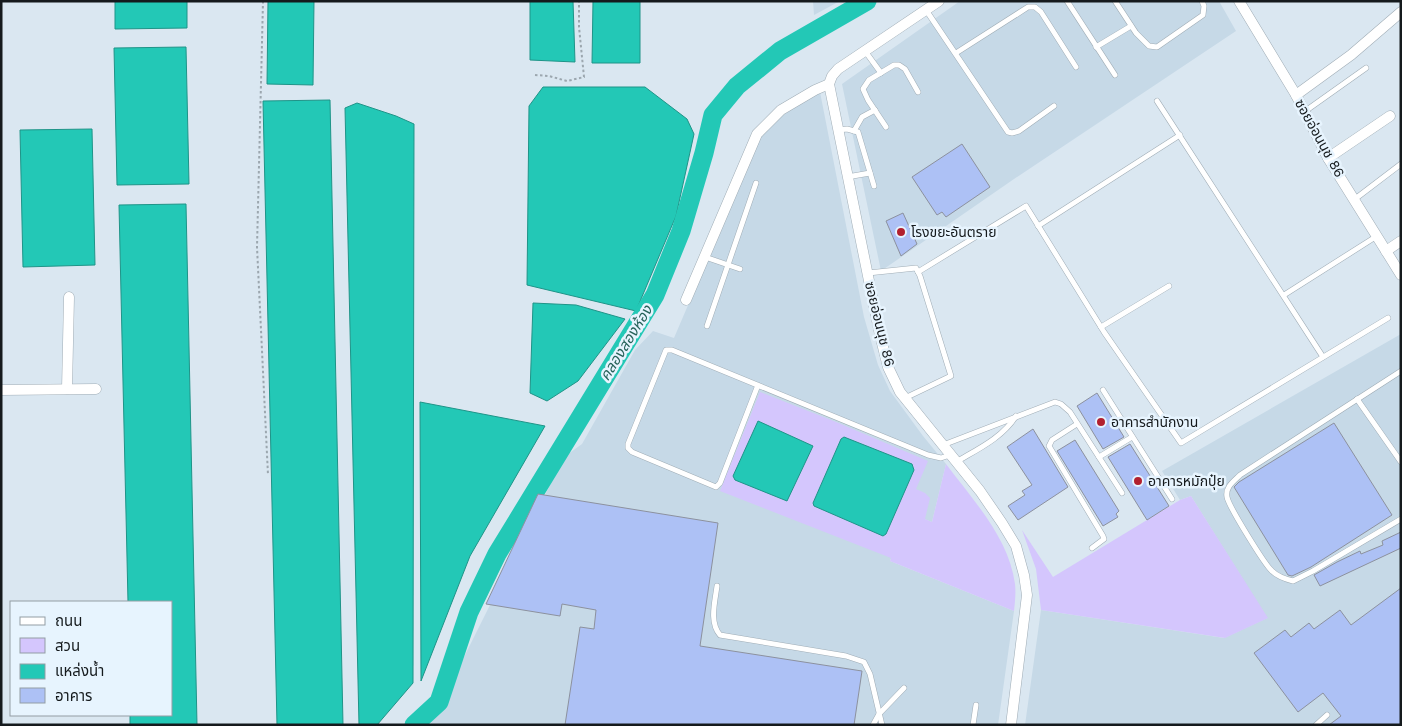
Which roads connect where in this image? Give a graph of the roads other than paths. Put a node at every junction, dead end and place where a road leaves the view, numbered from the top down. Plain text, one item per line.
1 (939, 1) edge
2 (1067, 1) edge
3 (1115, 1) edge
4 (1202, 1) edge
5 (1239, 1) edge
6 (926, 10) junction
7 (1401, 12) edge
8 (1131, 26) junction
9 (1096, 47) junction
10 (865, 51) junction
11 (956, 54) junction
12 (1076, 67) dead end
13 (1366, 68) dead end
14 (881, 73) junction
15 (1115, 75) dead end
16 (829, 84) junction
17 (918, 92) dead end
18 (1296, 95) junction
19 (1157, 100) dead end
20 (1054, 106) dead end
21 (875, 110) junction
22 (1304, 113) junction
23 (1390, 116) dead end
24 (886, 127) dead end
25 (838, 130) junction
26 (854, 131) junction
27 (1180, 135) junction
28 (1328, 158) junction
29 (1401, 164) edge
30 (870, 173) junction
31 (847, 177) junction
32 (756, 183) dead end
33 (874, 186) dead end
34 (1355, 199) junction
35 (1038, 226) junction
36 (1377, 236) junction
37 (1401, 241) edge
38 (1386, 251) junction
39 (704, 257) junction
40 (728, 265) junction
41 (740, 269) dead end
42 (918, 272) junction
43 (867, 273) junction
44 (1401, 275) edge
45 (1169, 286) dead end
46 (1284, 295) junction
47 (69, 297) dead end
48 (686, 300) dead end
49 (1388, 318) dead end
50 (706, 326) dead end
51 (1101, 327) junction
52 (1323, 357) junction
53 (1401, 370) edge
54 (758, 385) junction
55 (67, 389) junction
56 (96, 389) dead end
57 (1, 390) edge
58 (1103, 390) dead end
59 (905, 398) junction
60 (1357, 399) junction
61 (1017, 416) junction
62 (1077, 424) junction
63 (1132, 436) junction
64 (942, 445) junction
65 (1099, 457) junction
66 (953, 458) junction
67 (1401, 462) edge
68 (1122, 493) dead end
69 (1172, 499) dead end
70 (1401, 519) edge
71 (1092, 548) dead end
72 (717, 586) dead end
73 (904, 688) dead end
74 (976, 705) dead end
75 (879, 714) junction
76 (1327, 715) dead end
77 (873, 725) edge
78 (882, 725) edge
79 (973, 725) edge
80 (1011, 725) edge
81 (1316, 725) edge

1 - 6 street
2 - 9 lane
3 - 8 lane
4 - 8 lane
5 - 18 street, ซอยอ่อนนุช 86
6 - 10 street
6 - 11 lane
7 - 18 street
8 - 9 lane
9 - 15 lane
10 - 14 lane
10 - 16 street
11 - 12 lane
11 - 20 lane
13 - 22 lane
14 - 17 lane
14 - 21 lane
16 - 25 street, ซอยอ่อนนุช 86
16 - 39 street
18 - 22 street, ซอยอ่อนนุช 86
19 - 27 lane
21 - 24 lane
21 - 26 lane
22 - 28 street, ซอยอ่อนนุช 86
23 - 28 street
25 - 26 lane
25 - 31 street, ซอยอ่อนนุช 86
26 - 30 lane
27 - 35 lane
27 - 46 lane
28 - 34 street, ซอยอ่อนนุช 86
29 - 34 lane
30 - 31 lane
30 - 33 lane
31 - 43 street, ซอยอ่อนนุช 86
32 - 40 lane
34 - 36 street, ซอยอ่อนนุช 86
35 - 42 lane
35 - 51 lane
36 - 38 street, ซอยอ่อนนุช 86
36 - 46 lane
37 - 38 street
38 - 44 street, ซอยอ่อนนุช 86
39 - 40 lane
39 - 48 street
40 - 41 lane
40 - 50 lane
42 - 43 lane
42 - 59 lane
43 - 59 street, ซอยอ่อนนุช 86
45 - 51 lane
46 - 52 lane
47 - 55 street
49 - 52 lane
51 - 52 lane
53 - 60 lane
54 - 54 lane
54 - 66 lane
55 - 56 street
55 - 57 street
58 - 63 lane
59 - 64 street, ซอยอ่อนนุช 86
60 - 67 lane
60 - 70 lane
61 - 62 lane
61 - 64 lane
61 - 66 lane
62 - 65 lane
62 - 71 lane
63 - 65 lane
63 - 69 lane
64 - 66 street, ซอยอ่อนนุช 86
65 - 68 lane
66 - 80 street, ซอยอ่อนนุช 86
72 - 75 lane
73 - 75 lane
74 - 79 lane
75 - 77 lane
75 - 78 lane
76 - 81 lane

